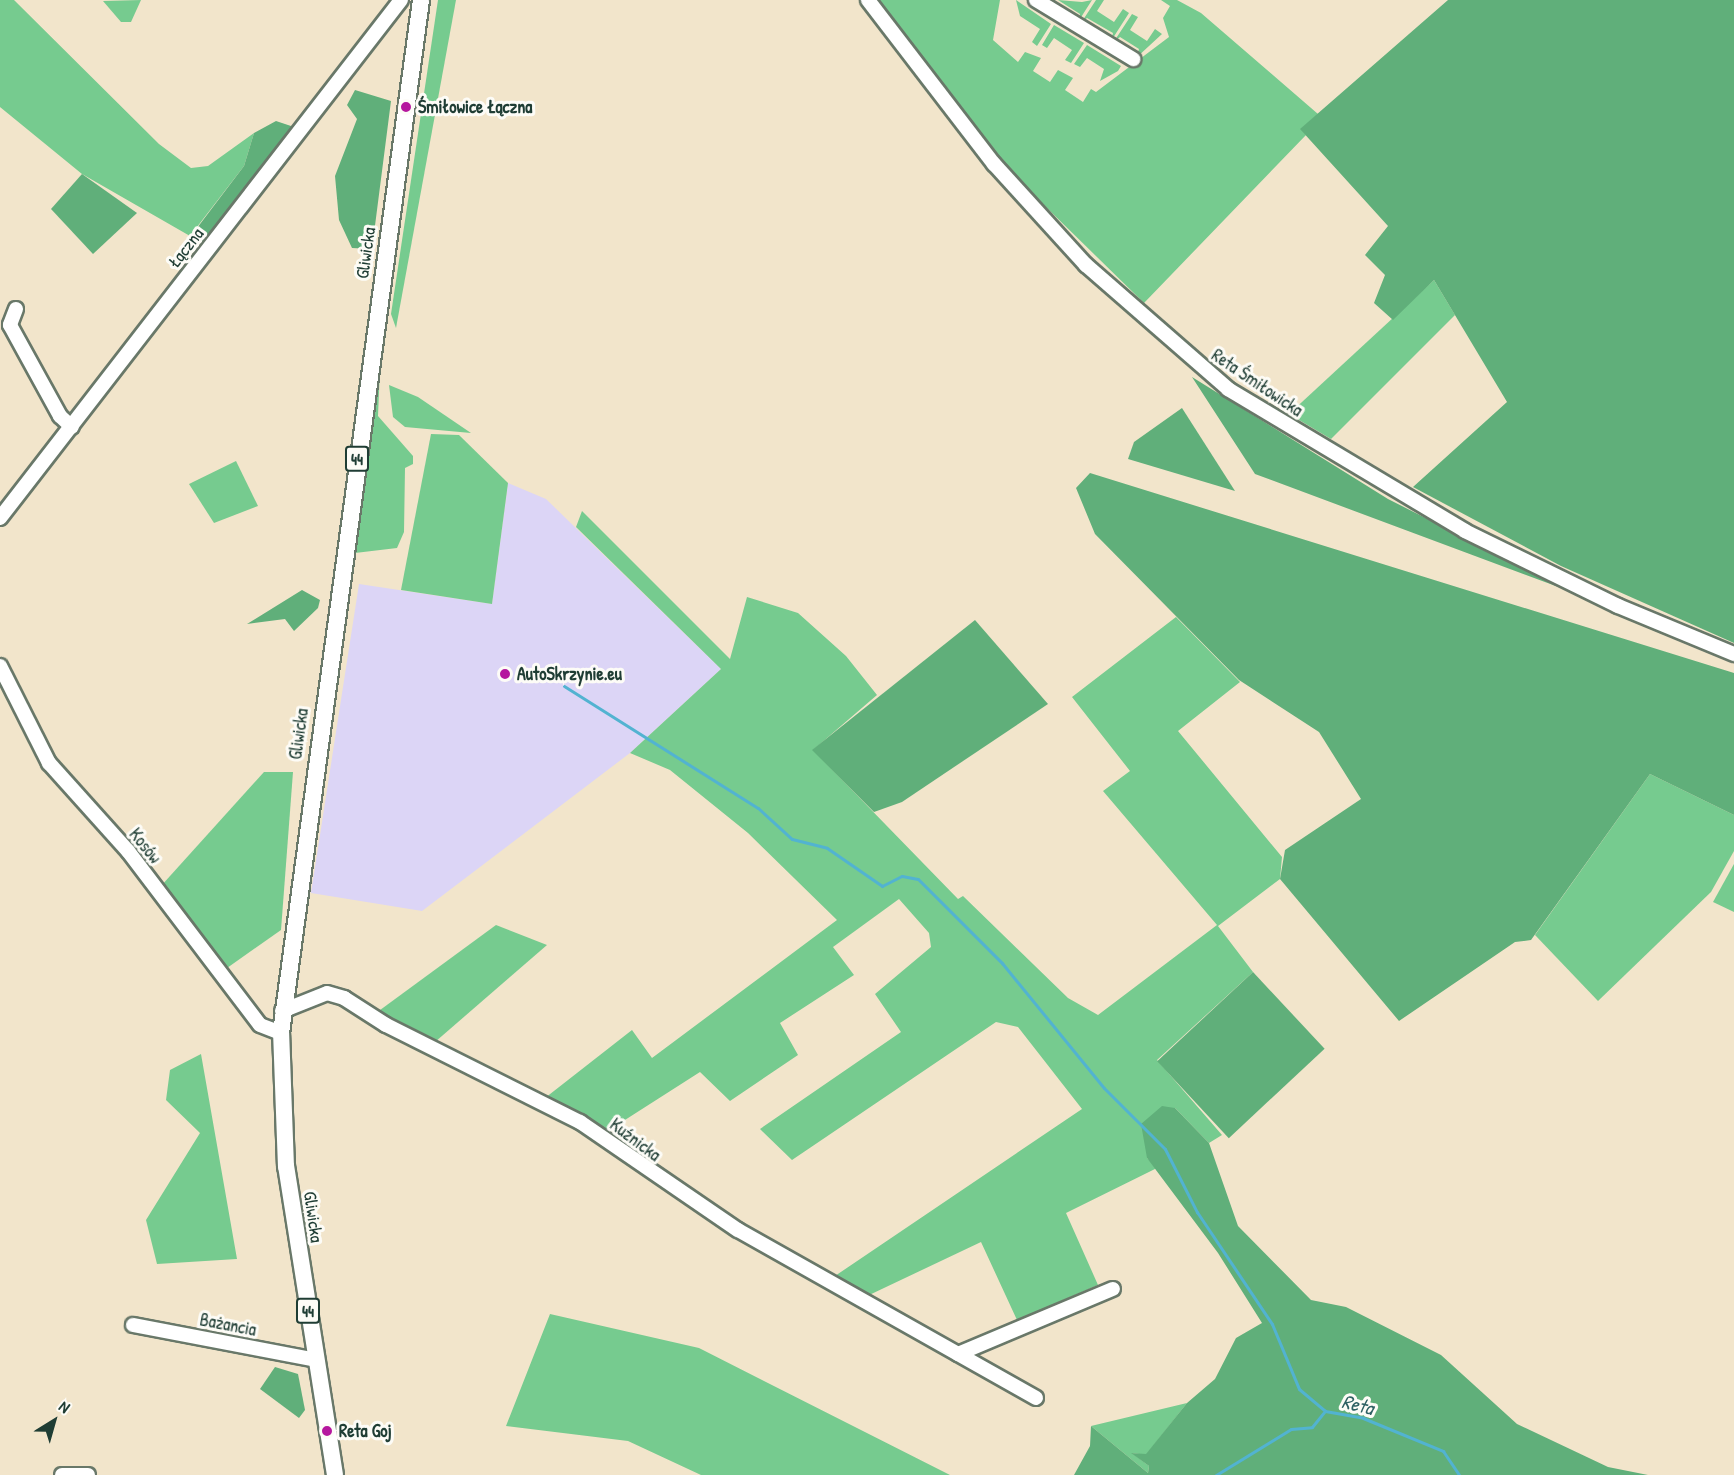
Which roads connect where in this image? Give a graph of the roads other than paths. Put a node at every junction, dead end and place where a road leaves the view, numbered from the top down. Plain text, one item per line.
1 (401, 0) edge
2 (421, 0) edge
3 (868, 0) edge
4 (1036, 0) edge
5 (1133, 59) dead end
6 (16, 309) dead end
7 (72, 427) junction
8 (0, 518) edge
9 (1734, 654) edge
10 (0, 666) edge
11 (282, 1011) junction
12 (281, 1033) junction
13 (1113, 1289) dead end
14 (133, 1325) dead end
15 (958, 1354) junction
16 (316, 1360) junction
17 (1036, 1398) dead end
18 (62, 1475) edge
19 (88, 1475) edge
20 (335, 1475) edge

1 - 7 street, Łączna
2 - 11 main road, Gliwicka / 44
3 - 9 street, Reta Śmiłowicka
4 - 5 street
6 - 7 street
7 - 8 street, Łączna
10 - 12 street, Kosów
11 - 12 main road, Gliwicka / 44
11 - 15 street, Kuźnicka
12 - 16 main road, Gliwicka / 44
13 - 15 street
14 - 16 street, Bażancia
15 - 17 street, Kuźnicka
16 - 20 main road, Gliwicka / 44
18 - 19 street

